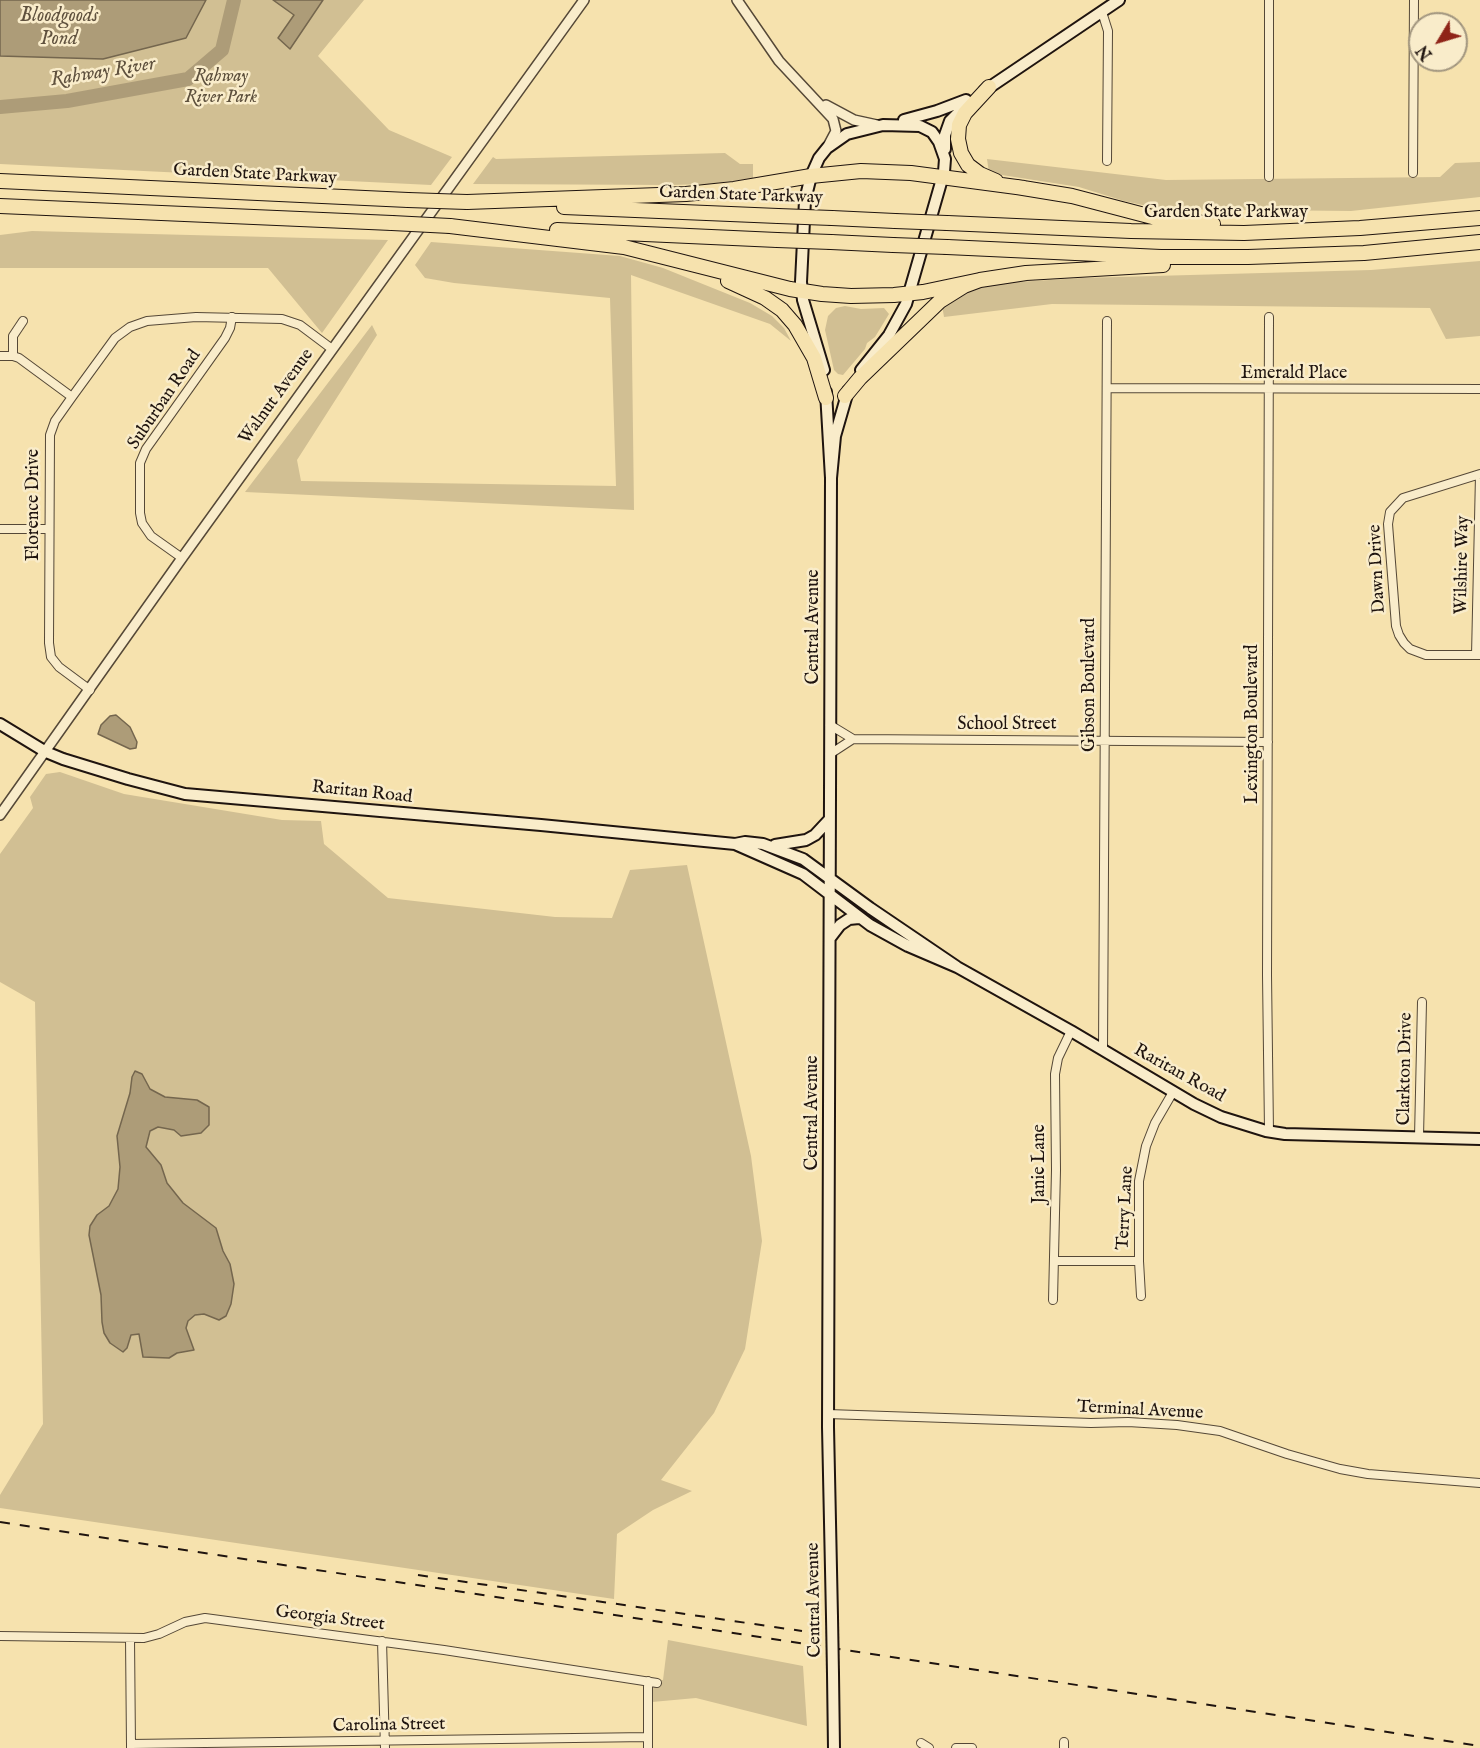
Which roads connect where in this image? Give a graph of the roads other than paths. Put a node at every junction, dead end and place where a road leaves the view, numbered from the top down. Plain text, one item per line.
1 (584, 0) edge
2 (736, 0) edge
3 (1119, 0) edge
4 (1269, 0) edge
5 (1414, 0) edge
6 (1102, 12) junction
7 (989, 87) junction
8 (814, 97) junction
9 (883, 125) junction
10 (827, 148) junction
11 (945, 159) junction
12 (1107, 161) dead end
13 (1413, 173) dead end
14 (811, 176) junction
15 (1269, 177) dead end
16 (942, 178) junction
17 (0, 181) edge
18 (1024, 188) junction
19 (467, 202) junction
20 (0, 206) edge
21 (1480, 218) edge
22 (450, 226) junction
23 (1302, 231) junction
24 (1480, 242) edge
25 (1307, 256) junction
26 (708, 269) junction
27 (980, 280) junction
28 (801, 291) junction
29 (909, 294) junction
30 (232, 317) junction
31 (1269, 317) dead end
32 (23, 321) dead end
33 (1107, 321) dead end
34 (332, 349) junction
35 (0, 356) edge
36 (13, 356) junction
37 (1107, 388) junction
38 (1268, 389) junction
39 (1480, 389) edge
40 (845, 396) junction
41 (72, 397) junction
42 (826, 398) junction
43 (1480, 474) edge
44 (831, 478) junction
45 (0, 529) edge
46 (49, 529) junction
47 (182, 558) junction
48 (1478, 655) edge
49 (90, 690) junction
50 (0, 724) edge
51 (830, 725) junction
52 (853, 739) junction
53 (1104, 741) junction
54 (1268, 742) junction
55 (46, 752) junction
56 (830, 754) junction
57 (0, 815) edge
58 (829, 820) junction
59 (735, 844) junction
60 (769, 845) junction
61 (830, 877) junction
62 (830, 895) junction
63 (860, 918) junction
64 (830, 938) junction
65 (957, 966) junction
66 (1422, 1002) dead end
67 (1071, 1031) junction
68 (1103, 1049) junction
69 (1173, 1092) junction
70 (1269, 1131) junction
71 (1419, 1137) junction
72 (1480, 1139) edge
73 (1055, 1261) junction
74 (1139, 1262) junction
75 (1141, 1296) dead end
76 (1053, 1299) dead end
77 (828, 1414) junction
78 (1480, 1483) edge
79 (0, 1636) edge
80 (130, 1638) junction
81 (382, 1641) junction
82 (648, 1681) junction
83 (657, 1683) dead end
84 (648, 1737) junction
85 (921, 1743) dead end
86 (385, 1745) edge
87 (131, 1746) edge
88 (648, 1748) edge
89 (834, 1748) edge
90 (929, 1748) edge
91 (956, 1748) edge
92 (972, 1748) edge

1 - 34 street, Walnut Avenue
2 - 8 street
3 - 6 main road
4 - 15 street
5 - 13 street
6 - 7 main road
6 - 12 street
7 - 9 main road
7 - 11 main road
7 - 18 highway
8 - 9 street
8 - 10 street
9 - 10 main road, Central Avenue
9 - 11 main road, Central Avenue
10 - 14 main road, Central Avenue
11 - 16 main road, Central Avenue
14 - 16 highway
14 - 19 highway
14 - 28 main road, Central Avenue
16 - 18 highway
16 - 29 main road, Central Avenue
17 - 19 highway, Garden State Parkway, bridge
18 - 23 highway
19 - 23 highway, Garden State Parkway, bridge
20 - 22 highway, bridge
21 - 23 highway, Garden State Parkway
22 - 25 highway, bridge
22 - 26 highway
24 - 25 highway
25 - 27 highway
26 - 28 highway
26 - 42 highway
27 - 29 highway
27 - 40 highway
28 - 29 highway
28 - 42 main road, Central Avenue
29 - 40 main road, Central Avenue
30 - 34 street, Florence Drive
30 - 41 street, Florence Drive
30 - 47 street, Suburban Road
31 - 38 street, Lexington Boulevard
32 - 36 street
33 - 37 street, Gibson Boulevard
34 - 47 street, Walnut Avenue
35 - 36 street
36 - 41 street
37 - 38 street, Emerald Place
37 - 53 street, Gibson Boulevard
38 - 39 street, Emerald Place
38 - 54 street, Lexington Boulevard
40 - 44 main road, Central Avenue
41 - 46 street, Florence Drive
42 - 44 main road, Central Avenue
43 - 48 street, Wilshire Way
43 - 48 street, Dawn Drive
44 - 51 main road, Central Avenue
45 - 46 street
46 - 49 street, Florence Drive
47 - 49 street, Walnut Avenue
49 - 55 street, Walnut Avenue
50 - 55 main road, Raritan Road
51 - 52 street
51 - 56 main road, Central Avenue
52 - 53 street, School Street
52 - 56 street
53 - 54 street, School Street
53 - 68 street, Gibson Boulevard
54 - 70 street, Lexington Boulevard
55 - 57 street, Walnut Avenue
55 - 59 main road, Raritan Road
56 - 58 main road, Central Avenue
58 - 60 main road
58 - 61 main road, Central Avenue
59 - 60 main road, Raritan Road
59 - 62 main road, Raritan Road
60 - 61 main road, Raritan Road
61 - 62 main road, Central Avenue
61 - 65 main road, Raritan Road
62 - 63 main road, Raritan Road
62 - 64 main road, Central Avenue
63 - 64 main road
63 - 65 main road, Raritan Road
64 - 77 main road, Central Avenue
65 - 67 main road, Raritan Road
66 - 71 street, Clarkton Drive
67 - 68 main road, Raritan Road
67 - 73 street, Janie Lane
68 - 69 main road, Raritan Road
69 - 70 main road, Raritan Road
69 - 74 street, Terry Lane
70 - 71 main road, Raritan Road
71 - 72 main road, Raritan Road
73 - 74 street
73 - 76 street, Janie Lane
74 - 75 street, Terry Lane
77 - 78 street, Terminal Avenue
77 - 89 main road, Central Avenue, bridge
79 - 80 street, Georgia Street
80 - 81 street, Georgia Street
80 - 87 street
81 - 82 street, Georgia Street
81 - 86 street
82 - 83 street, Georgia Street
82 - 84 street
84 - 86 street, Carolina Street
84 - 88 street
85 - 90 street
86 - 87 street, Carolina Street
91 - 92 street

